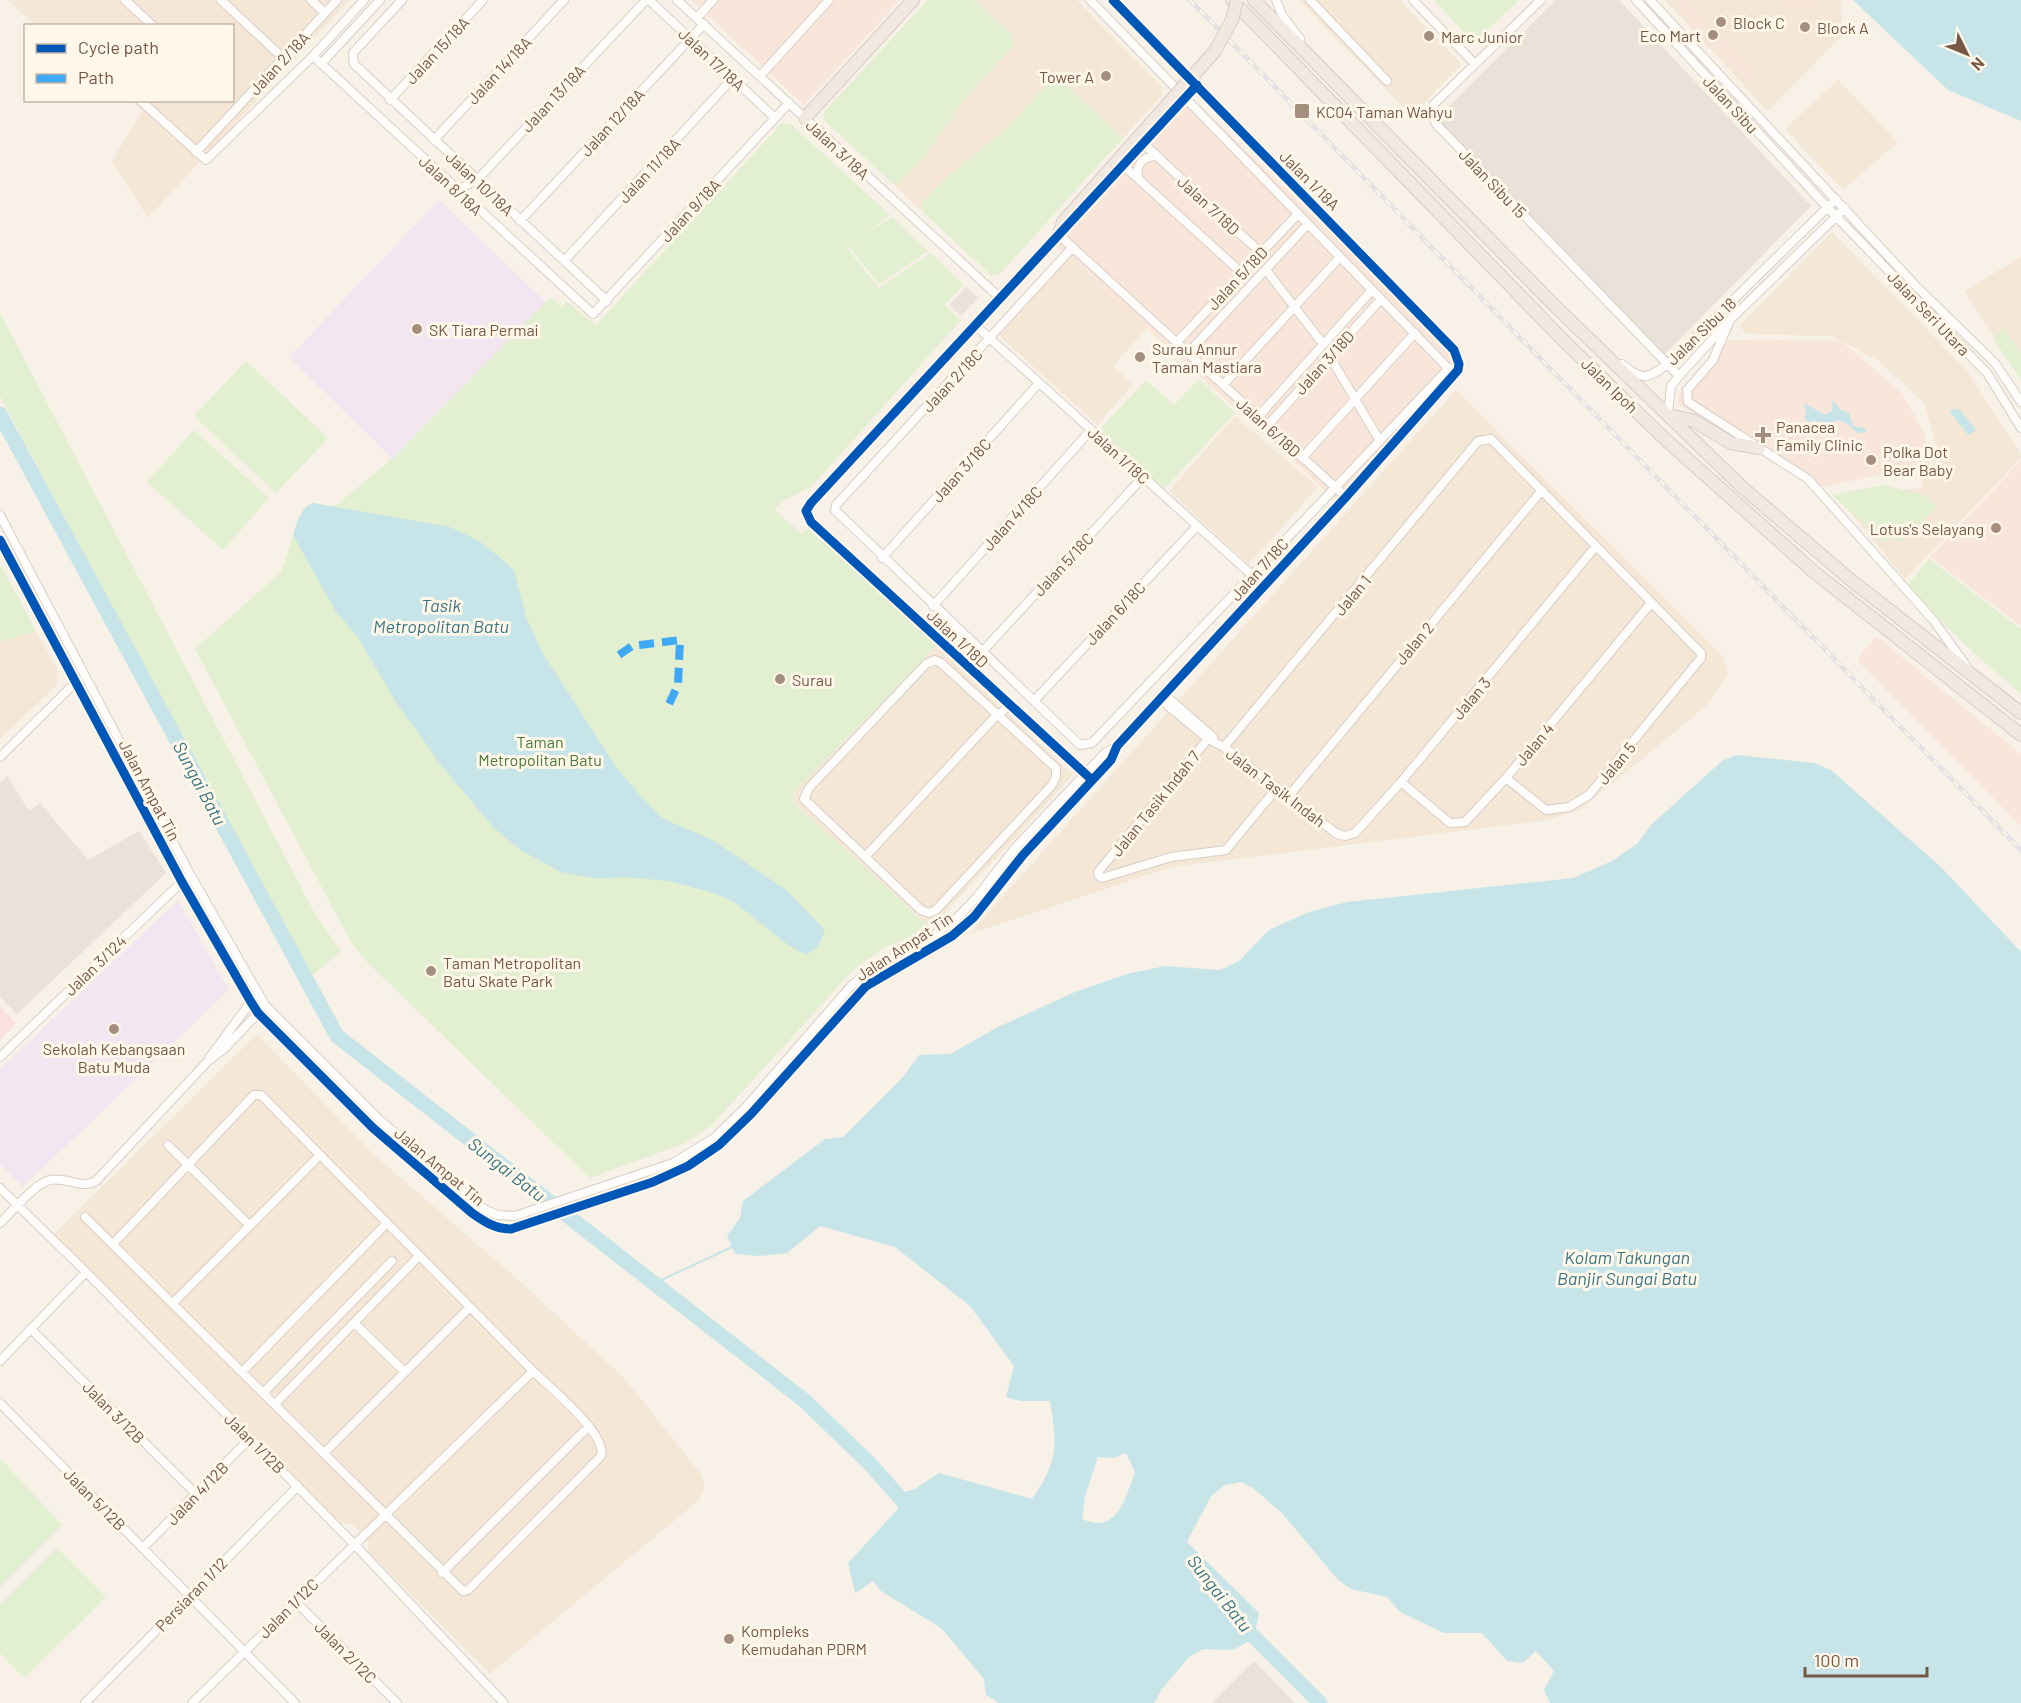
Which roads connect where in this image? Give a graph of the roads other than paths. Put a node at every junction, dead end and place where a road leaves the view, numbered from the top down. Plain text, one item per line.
1 (125, 0) edge
2 (221, 0) edge
3 (311, 0) edge
4 (337, 0) edge
5 (364, 0) edge
6 (380, 0) edge
7 (402, 0) edge
8 (483, 0) edge
9 (564, 0) edge
10 (647, 0) edge
11 (677, 0) edge
12 (713, 0) edge
13 (829, 0) edge
14 (913, 0) edge
15 (1090, 0) edge
16 (1113, 0) edge
17 (1232, 0) edge
18 (1237, 0) edge
19 (1254, 0) edge
20 (1276, 0) edge
21 (1310, 0) edge
22 (1413, 0) edge
23 (1541, 0) edge
24 (1636, 0) edge
25 (1650, 0) edge
26 (325, 13) junction
27 (697, 18) junction
28 (151, 24) edge
29 (704, 24) junction
30 (690, 39) junction
31 (312, 56) junction
32 (284, 58) junction
33 (1475, 63) junction
34 (321, 64) junction
35 (760, 76) junction
36 (733, 78) junction
37 (1332, 81) junction
38 (1387, 81) dead end
39 (1197, 85) junction
40 (1185, 98) junction
41 (234, 100) edge
42 (390, 100) junction
43 (142, 102) edge
44 (789, 103) junction
45 (240, 105) junction
46 (775, 118) junction
47 (805, 118) junction
48 (434, 140) junction
49 (1144, 144) junction
50 (196, 152) junction
51 (1156, 156) junction
52 (1124, 166) junction
53 (1138, 178) junction
54 (477, 180) junction
55 (457, 190) junction
56 (1836, 199) junction
57 (1827, 207) junction
58 (1845, 208) junction
59 (1298, 214) junction
60 (1837, 216) junction
61 (520, 220) junction
62 (1308, 225) junction
63 (1059, 235) junction
64 (1072, 248) junction
65 (1261, 253) junction
66 (1340, 257) junction
67 (564, 261) junction
68 (1266, 270) junction
69 (1242, 273) junction
70 (1372, 290) junction
71 (999, 297) junction
72 (1382, 299) junction
73 (607, 301) junction
74 (1555, 306) junction
75 (1294, 308) junction
76 (589, 313) joint
77 (1730, 320) junction
78 (974, 324) junction
79 (1414, 333) junction
80 (990, 338) junction
81 (1176, 343) junction
82 (1323, 344) junction
83 (1188, 353) junction
84 (1330, 357) junction
85 (1668, 364) junction
86 (1449, 368) junction
87 (1679, 376) junction
88 (1452, 379) junction
89 (1039, 383) junction
90 (1223, 385) junction
91 (1355, 399) junction
92 (2021, 402) edge
93 (1668, 414) junction
94 (1258, 417) junction
95 (1267, 426) junction
96 (2021, 428) edge
97 (1091, 430) junction
98 (1380, 441) junction
99 (1760, 448) junction
100 (1302, 458) junction
101 (1143, 477) junction
102 (1336, 488) junction
103 (1542, 490) junction
104 (1346, 497) junction
105 (0, 515) edge
106 (1197, 526) junction
107 (0, 540) edge
108 (1596, 546) junction
109 (882, 558) junction
110 (1250, 574) junction
111 (1264, 586) junction
112 (1651, 603) junction
113 (933, 606) junction
114 (982, 652) junction
115 (85, 674) junction
116 (1977, 680) junction
117 (76, 682) junction
118 (1163, 697) junction
119 (1034, 701) junction
120 (1007, 704) junction
121 (2021, 713) edge
122 (997, 715) junction
123 (2021, 735) edge
124 (1212, 738) junction
125 (1117, 746) junction
126 (1224, 747) junction
127 (0, 757) edge
128 (1084, 774) junction
129 (1506, 778) junction
130 (1092, 780) junction
131 (1401, 782) junction
132 (1276, 789) junction
133 (1288, 797) junction
134 (1337, 834) joint
135 (865, 857) junction
136 (190, 874) junction
137 (182, 882) junction
138 (258, 994) junction
139 (250, 1002) junction
140 (265, 1005) junction
141 (258, 1013) junction
142 (0, 1057) edge
143 (208, 1061) junction
144 (168, 1145) dead end
145 (320, 1155) junction
146 (188, 1165) junction
147 (0, 1188) edge
148 (18, 1206) junction
149 (85, 1216) dead end
150 (0, 1223) edge
151 (387, 1223) junction
152 (249, 1226) junction
153 (113, 1244) junction
154 (419, 1256) junction
155 (392, 1261) dead end
156 (86, 1272) junction
157 (173, 1303) junction
158 (470, 1307) junction
159 (332, 1323) junction
160 (354, 1323) junction
161 (32, 1330) junction
162 (343, 1334) junction
163 (0, 1361) edge
164 (533, 1371) junction
165 (242, 1372) junction
166 (405, 1372) junction
167 (263, 1393) junction
168 (0, 1403) edge
169 (275, 1404) junction
170 (589, 1426) junction
171 (250, 1438) junction
172 (324, 1453) junction
173 (297, 1486) junction
174 (196, 1494) junction
175 (384, 1513) junction
176 (353, 1543) junction
177 (143, 1548) junction
178 (442, 1573) junction
179 (190, 1594) junction
180 (295, 1601) junction
181 (245, 1651) junction
182 (85, 1703) edge
183 (192, 1703) edge
184 (295, 1703) edge
185 (397, 1703) edge
186 (504, 1703) edge

1 - 28 street
2 - 32 street
3 - 26 street
4 - 26 street, Jalan 2/18A
5 - 31 street, Jalan 2/18A
6 - 34 street, Jalan 2/18A
7 - 42 street, Jalan 10/18A
8 - 42 street, Jalan 15/18A
9 - 48 street, Jalan 14/18A
10 - 30 street, Jalan 17/18A
10 - 54 street, Jalan 13/18A
11 - 27 street, Jalan 3/18A
12 - 27 street
13 - 35 street
14 - 47 highway
15 - 40 street, Jalan 1/18A
16 - 39 street, Jalan 1/18A
17 - 123 highway, Jalan Ipoh
18 - 63 highway, bridge
19 - 37 highway, Jalan Ipoh
20 - 37 street
21 - 38 street
22 - 33 street
23 - 33 street, Jalan Sibu 15
24 - 57 street, Jalan Sibu
25 - 56 street, Jalan Sibu
26 - 32 street, Jalan 2/18A
27 - 29 street, Jalan 3/18A
29 - 30 street, Jalan 12/18A
29 - 35 street, Jalan 3/18A
30 - 36 street, Jalan 17/18A
30 - 61 street, Jalan 12/18A
31 - 34 street, Jalan 8/18A
31 - 50 street, Jalan 2/18A
32 - 45 street, Jalan 2/18A
33 - 85 street, Jalan Sibu 15
34 - 55 street, Jalan 8/18A
35 - 44 street, Jalan 3/18A
36 - 46 street, Jalan 17/18A
36 - 67 street, Jalan 11/18A
37 - 74 highway, Jalan Ipoh
39 - 40 street
39 - 88 street, Jalan 1/18A
40 - 49 street
40 - 59 street, Jalan 1/18A
41 - 45 street
42 - 48 street, Jalan 10/18A
43 - 50 street
44 - 46 street, Jalan 9/18A
44 - 47 street, Jalan 3/18A
45 - 50 street, Jalan 2/18A
46 - 73 street, Jalan 9/18A
47 - 71 street, Jalan 3/18A
48 - 54 street, Jalan 10/18A
49 - 51 street, Jalan 7/18D
49 - 52 street
51 - 53 street
51 - 65 street, Jalan 7/18D
52 - 53 street, Jalan 7/18D
52 - 63 street
53 - 69 street, Jalan 7/18D
54 - 55 street, Jalan 13/18A
54 - 61 street, Jalan 10/18A
55 - 76 street, Jalan 8/18A
56 - 57 street, Jalan Sibu 18
56 - 58 street, Jalan Seri Utara
57 - 60 street, Jalan Seri Utara
57 - 85 street, Jalan Sibu 18
58 - 60 street, Jalan Sibu 18
58 - 92 street, Jalan Seri Utara
59 - 62 street, Jalan 1/18A
59 - 65 street, Jalan 5/18D
60 - 77 street, Jalan Sibu 18
60 - 96 street, Jalan Seri Utara
61 - 67 street, Jalan 10/18A
62 - 66 street, Jalan 1/18A
62 - 68 street, Jalan 5/18D
63 - 64 street, Jalan 6/18D
63 - 71 street
64 - 80 street, Jalan 2/18C
64 - 81 street, Jalan 6/18D
65 - 69 street, Jalan 5/18D
66 - 70 street, Jalan 1/18A
66 - 75 street
67 - 73 street, Jalan 10/18A
68 - 75 street
68 - 83 street, Jalan 5/18D
69 - 81 street, Jalan 5/18D
70 - 72 street, Jalan 1/18A
70 - 82 street, Jalan 3/18D
71 - 78 street
72 - 79 street, Jalan 1/18A
72 - 84 street, Jalan 3/18D
73 - 76 street, Jalan 9/18A
74 - 85 street, Jalan Sibu 18
74 - 93 highway, Jalan Ipoh
75 - 82 street
75 - 90 street
77 - 87 street, Jalan Sibu 18
77 - 99 street
78 - 80 street, Jalan 1/18C
78 - 120 street, Jalan 1/18D
79 - 86 street, Jalan 1/18A
79 - 91 street
80 - 89 street, Jalan 1/18C
80 - 109 street, Jalan 2/18C
81 - 83 street, Jalan 6/18D
82 - 94 street, Jalan 3/18D
83 - 90 street, Jalan 6/18D
84 - 91 street
84 - 95 street, Jalan 3/18D
85 - 87 street
86 - 88 street, Jalan 1/18A
86 - 98 street
87 - 93 street, Jalan Sibu 18
88 - 104 street, Jalan 7/18C
89 - 97 street, Jalan 1/18C
89 - 109 street, Jalan 3/18C
90 - 94 street, Jalan 6/18D
91 - 98 street
91 - 100 street
93 - 99 highway
93 - 116 highway, Jalan Ipoh
94 - 95 street, Jalan 6/18D
95 - 100 street, Jalan 6/18D
97 - 101 street, Jalan 1/18C
97 - 113 street, Jalan 4/18C
98 - 102 street
99 - 116 street
100 - 102 street, Jalan 6/18D
101 - 106 street, Jalan 1/18C
101 - 114 street, Jalan 5/18C
102 - 104 street, Jalan 6/18D
102 - 110 street
103 - 108 street
103 - 126 street, Jalan 1
103 - 133 street, Jalan 2
104 - 111 street, Jalan 7/18C
105 - 115 street, Jalan Ampat Tin
106 - 110 street, Jalan 1/18C
106 - 119 street, Jalan 6/18C
107 - 117 street, Jalan Ampat Tin
108 - 112 street
108 - 131 street, Jalan 3
109 - 113 street
110 - 111 street, Jalan 1/18C
110 - 119 street, Jalan 7/18C
111 - 118 street, Jalan 7/18C
112 - 129 street, Jalan 4
112 - 129 street, Jalan 5
113 - 114 street
114 - 119 street
115 - 117 street
115 - 136 street, Jalan Ampat Tin
116 - 121 highway, Jalan Ipoh
117 - 127 street
117 - 137 street, Jalan Ampat Tin
118 - 124 street, Jalan Tasik Indah
118 - 125 street, Jalan 7/18C
120 - 122 street
120 - 128 street, Jalan 1/18D
122 - 135 street
122 - 135 street
122 - 135 street
124 - 126 street, Jalan Tasik Indah
124 - 132 street, Jalan Tasik Indah 7
125 - 128 street
125 - 130 street, Jalan 7/18C
126 - 132 street, Jalan Tasik Indah
128 - 130 street, Jalan 1/18D
128 - 140 street, Jalan Ampat Tin
129 - 131 street, Jalan 4
130 - 141 street, Jalan Ampat Tin
131 - 134 street, Jalan 3
132 - 133 street, Jalan Tasik Indah
133 - 134 street, Jalan Tasik Indah
136 - 137 street, Jalan 3/124
136 - 138 street, Jalan Ampat Tin
137 - 139 street, Jalan Ampat Tin
137 - 142 street, Jalan 3/124
138 - 139 street
138 - 140 street, Jalan Ampat Tin
139 - 141 street, Jalan Ampat Tin
139 - 143 street
140 - 141 street
141 - 143 street
143 - 148 street
144 - 146 street
145 - 146 street
145 - 151 street
145 - 152 street
146 - 152 street
146 - 153 street
147 - 148 street, Jalan 1/12B
148 - 150 street
148 - 156 street, Jalan 1/12B
149 - 153 street
151 - 154 street
151 - 165 street
152 - 157 street
153 - 157 street
154 - 158 street
154 - 160 street
155 - 159 street
156 - 161 street
156 - 171 street, Jalan 1/12B
157 - 165 street
158 - 164 street
158 - 166 street
159 - 162 street
159 - 167 street
160 - 162 street
160 - 166 street
161 - 163 street
161 - 174 street, Jalan 3/12B
162 - 169 street
164 - 170 street
164 - 175 street, Jalan 1/12C
165 - 167 street
166 - 172 street
167 - 169 street
168 - 177 street, Jalan 5/12B
169 - 172 street
170 - 178 street
170 - 178 street
171 - 173 street, Jalan 1/12B
171 - 174 street, Jalan 4/12B
172 - 175 street
173 - 176 street, Jalan 1/12B
173 - 179 street, Persiaran 1/12
174 - 177 street, Jalan 4/12B
175 - 176 street, Jalan 1/12C
175 - 178 street
176 - 180 street, Jalan 1/12C
176 - 186 street, Jalan 1/12B
177 - 179 street, Jalan 5/12B
179 - 181 street, Jalan 5/12B
179 - 182 street, Persiaran 1/12
180 - 181 street, Jalan 1/12C
180 - 185 street, Jalan 2/12C
181 - 183 street, Jalan 1/12C
181 - 184 street, Jalan 5/12B

